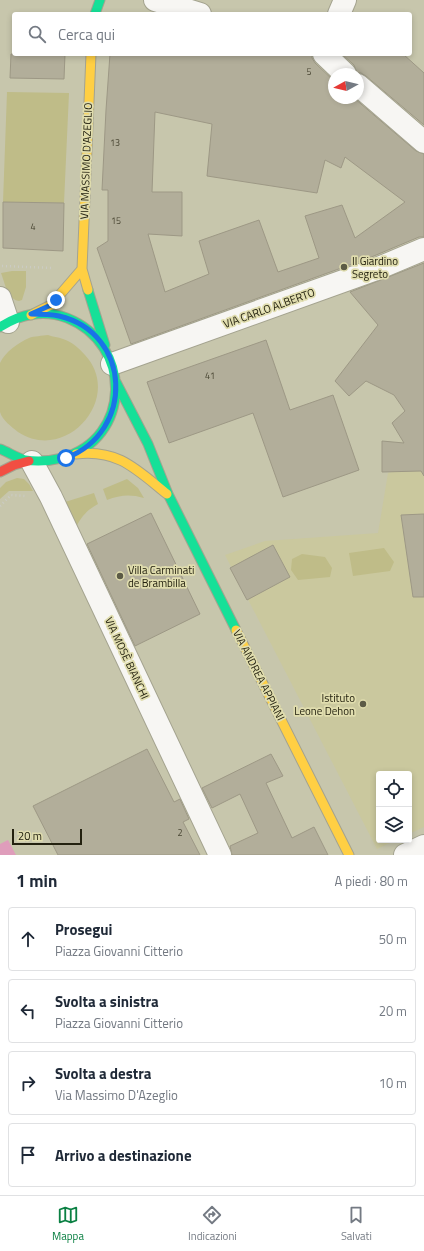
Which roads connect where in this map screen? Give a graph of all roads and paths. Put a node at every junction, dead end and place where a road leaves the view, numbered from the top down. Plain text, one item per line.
1 (100, 0) edge
2 (155, 0) edge
3 (345, 0) edge
4 (96, 12) edge
5 (194, 12) edge
6 (340, 12) edge
7 (91, 56) edge
8 (326, 56) edge
9 (339, 68) edge
10 (364, 90) edge
11 (424, 142) edge
12 (424, 249) edge
13 (2, 266) dead end
14 (57, 268) dead end
15 (82, 269) junction
16 (0, 298) edge
17 (31, 314) junction
18 (4, 325) edge
19 (112, 368) junction
20 (0, 449) edge
21 (76, 454) junction
22 (30, 461) junction
23 (0, 472) edge
24 (168, 494) junction
25 (31, 496) dead end
26 (0, 506) edge
27 (424, 846) edge
28 (220, 855) edge
29 (349, 855) edge
30 (405, 855) edge

1 - 4 street
2 - 5 street
3 - 6 street
7 - 15 street, VIA MASSIMO D'AZEGLIO
8 - 9 street
10 - 11 street
12 - 19 street, VIA CARLO ALBERTO
13 - 14 path
15 - 17 street
15 - 19 street, VIA MASSIMO D'AZEGLIO
16 - 18 street
17 - 18 street
17 - 19 street
19 - 21 street
19 - 24 street, VIA ANDREA APPIANI
20 - 22 street
21 - 22 street
21 - 24 street, VIA ANDREA APPIANI
22 - 23 street
22 - 28 street, VIA MOSÈ BIANCHI
24 - 29 street, VIA ANDREA APPIANI
25 - 26 path
27 - 30 street

